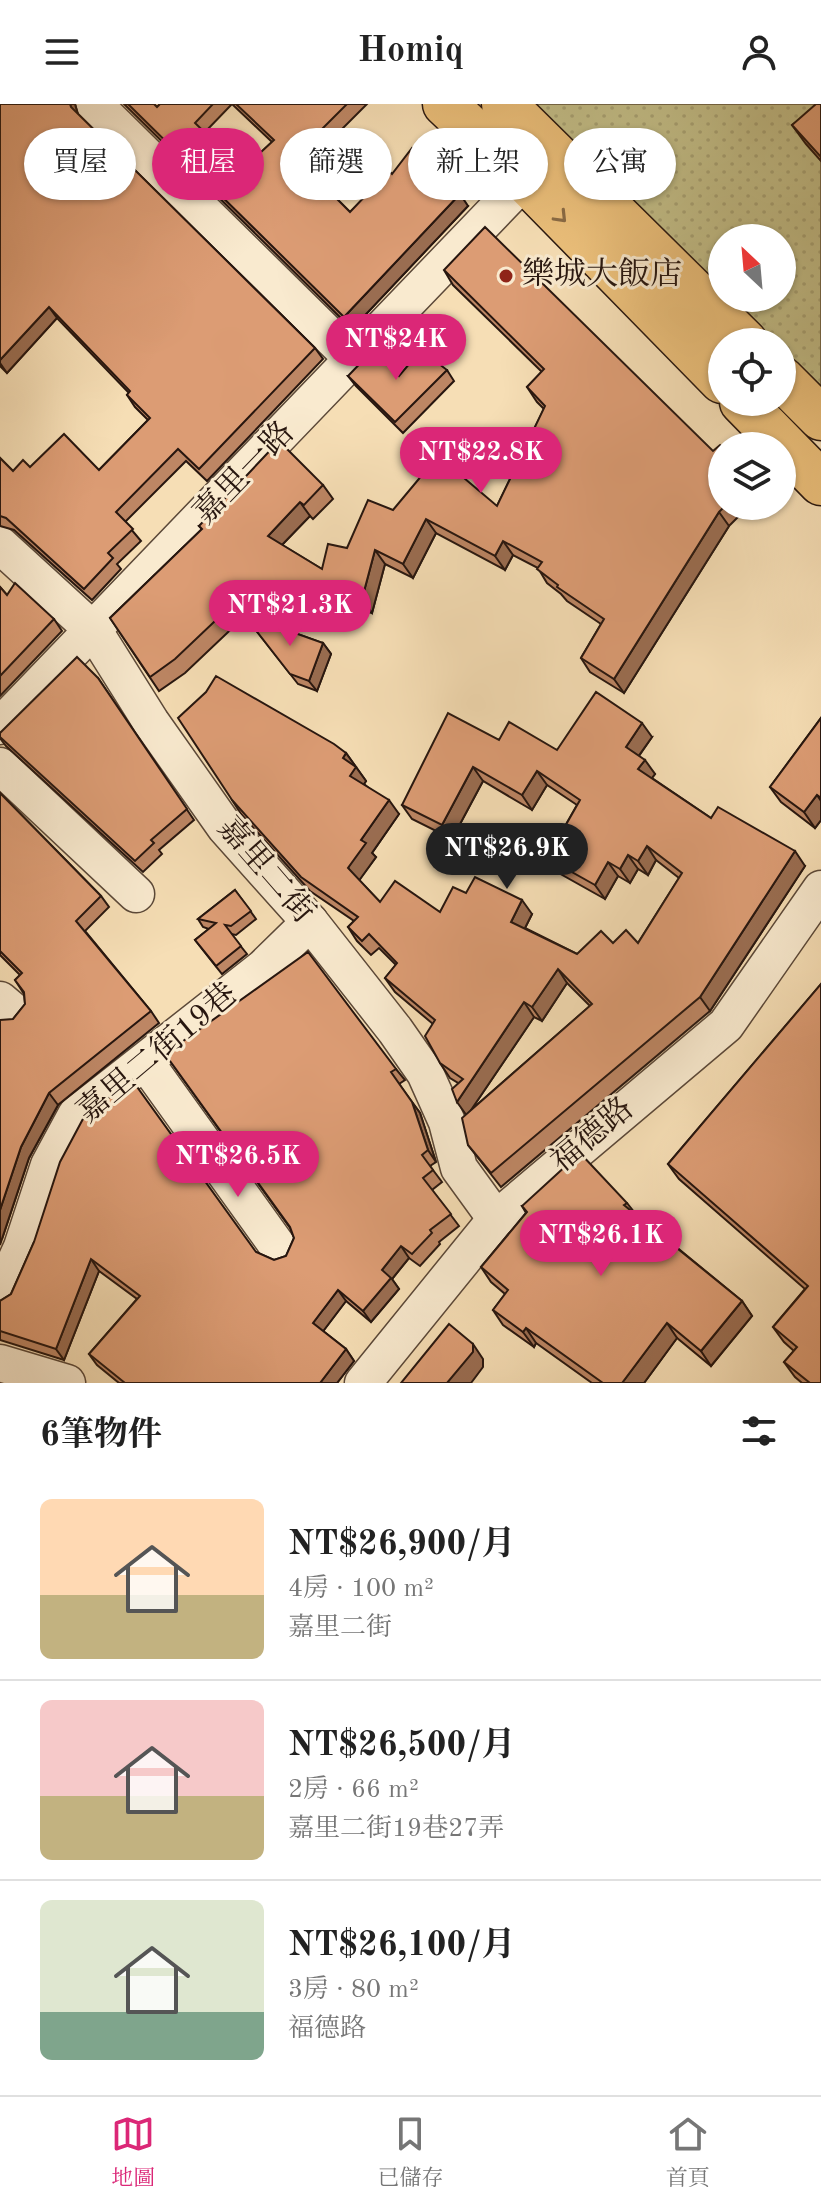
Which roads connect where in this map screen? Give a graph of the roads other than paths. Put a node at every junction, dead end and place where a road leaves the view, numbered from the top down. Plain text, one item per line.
1 (94, 104) edge
2 (445, 104) edge
3 (504, 104) edge
4 (482, 128) edge
5 (518, 128) edge
6 (548, 173) edge
7 (548, 176) edge
8 (506, 200) edge
9 (729, 328) edge
10 (354, 360) junction
11 (708, 364) edge
12 (796, 393) edge
13 (756, 416) edge
14 (821, 418) edge
15 (821, 483) edge
16 (0, 545) edge
17 (94, 631) junction
18 (0, 726) edge
19 (0, 766) edge
20 (821, 889) edge
21 (136, 894) dead end
22 (310, 922) junction
23 (146, 1063) junction
24 (496, 1219) junction
25 (281, 1251) dead end
26 (0, 1296) edge
27 (0, 1363) edge
28 (67, 1383) edge
29 (363, 1383) edge

1 - 10 street
2 - 4 main road
3 - 5 main road
6 - 9 main road
7 -> 11 main road
8 - 10 street, 嘉里一路
10 - 17 street, 嘉里一路
12 - 14 main road
13 - 15 main road
16 - 17 street, 嘉里二街
17 - 18 street, 嘉里一路
17 - 22 street, 嘉里二街
19 - 21 street
20 - 24 street, 福德路
22 - 23 street, 嘉里二街19巷
22 - 24 street, 嘉里二街
23 - 25 street
23 - 26 street, 嘉里二街19巷
24 - 29 street, 福德路
27 - 28 street

